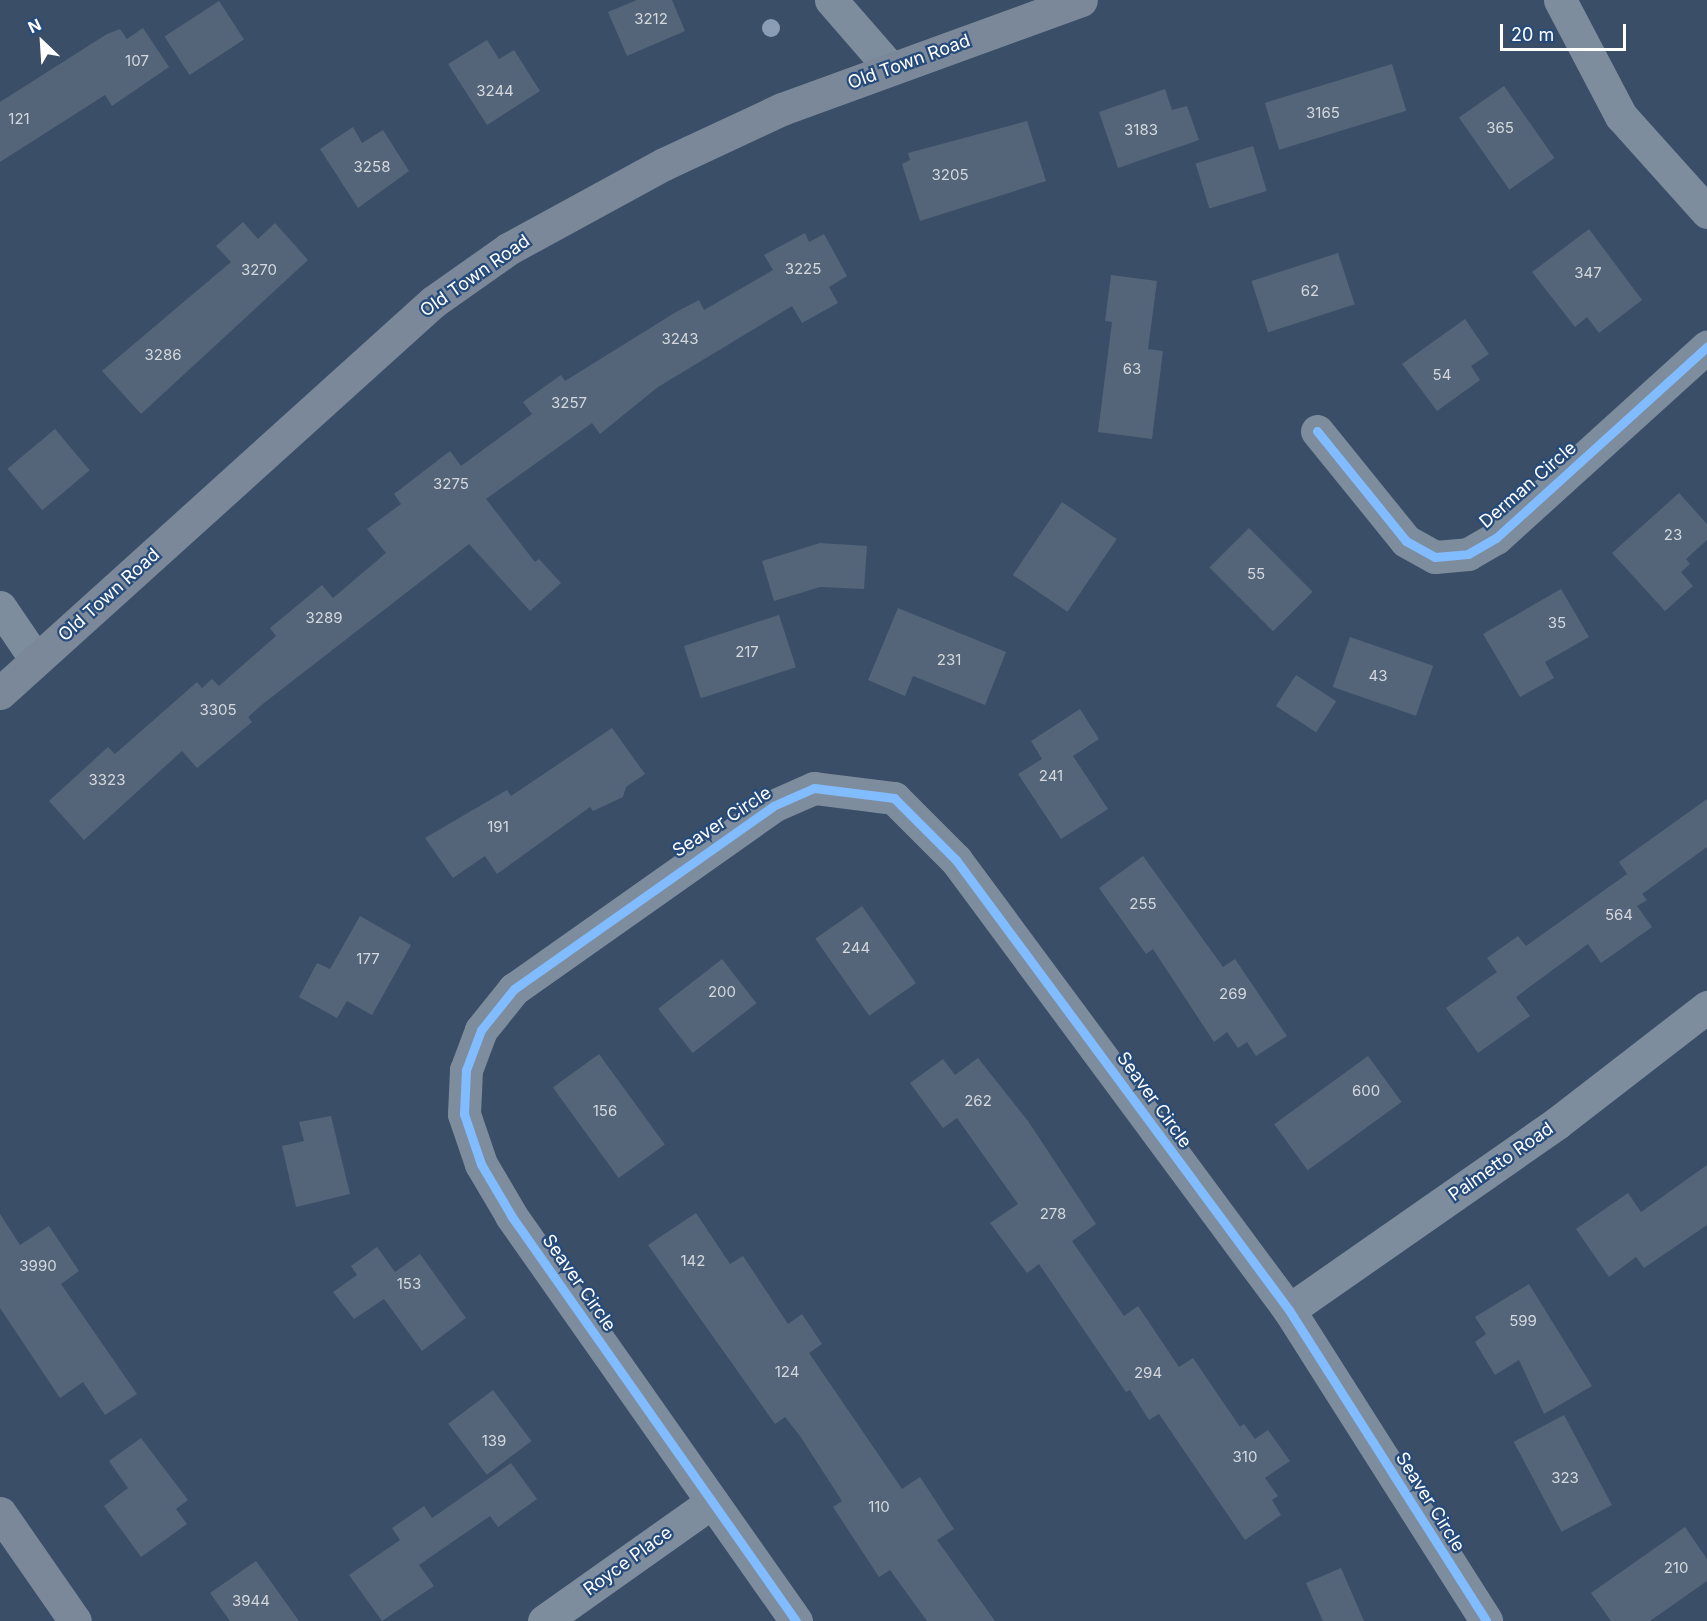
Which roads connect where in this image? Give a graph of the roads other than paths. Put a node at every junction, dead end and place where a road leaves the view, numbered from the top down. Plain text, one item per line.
1 (831, 0) edge
2 (1081, 0) edge
3 (1560, 0) edge
4 (891, 69) junction
5 (1707, 212) edge
6 (1707, 347) edge
7 (1317, 431) dead end
8 (0, 607) edge
9 (36, 660) junction
10 (0, 693) edge
11 (1707, 1007) edge
12 (1289, 1310) junction
13 (712, 1502) junction
14 (0, 1513) edge
15 (75, 1621) edge
16 (544, 1621) edge
17 (796, 1621) edge
18 (1486, 1621) edge

1 - 4 street
2 - 4 main road, Old Town Road
3 - 5 street
4 - 9 main road, Old Town Road
6 - 7 street, Derman Circle
8 - 9 street
9 - 10 main road, Old Town Road
11 - 12 street, Palmetto Road
12 - 13 street, Seaver Circle
12 - 18 street, Seaver Circle
13 - 16 street, Royce Place
13 - 17 street, Seaver Circle
14 - 15 main road

